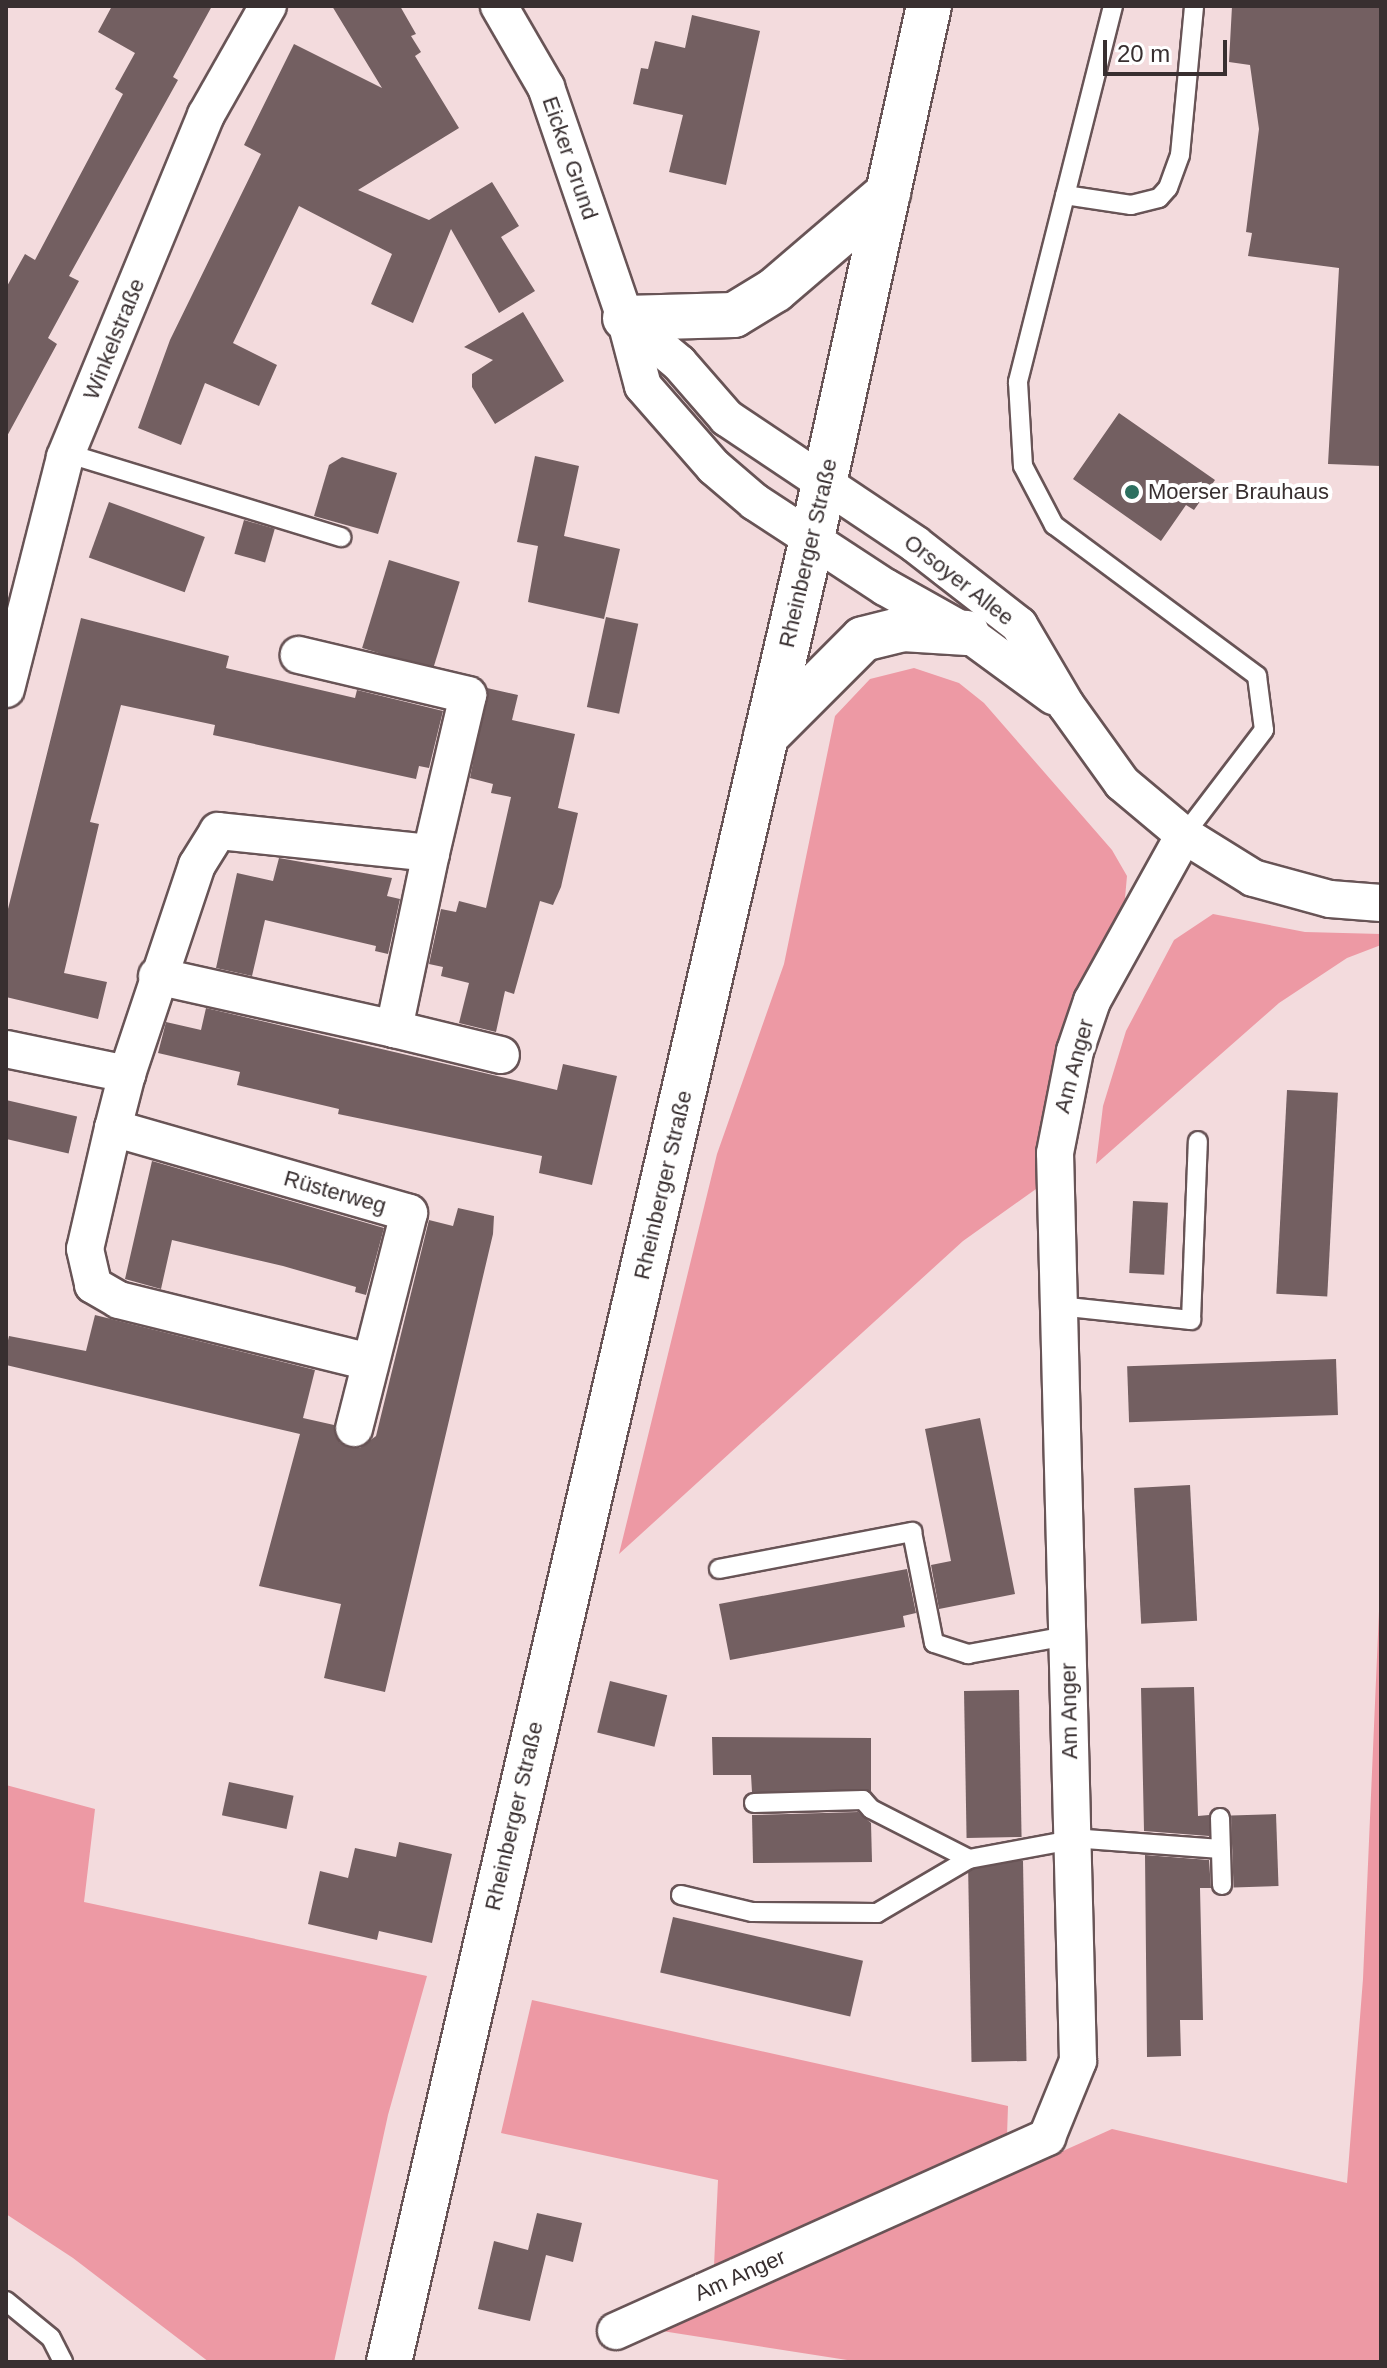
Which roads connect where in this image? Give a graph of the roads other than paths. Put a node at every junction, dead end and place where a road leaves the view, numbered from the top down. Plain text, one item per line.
1 (268, 6) edge
2 (499, 6) edge
3 (929, 6) edge
4 (1113, 6) edge
5 (1194, 6) edge
6 (888, 193) junction
7 (1065, 195) junction
8 (625, 318) junction
9 (66, 453) junction
10 (825, 481) junction
11 (341, 537) dead end
12 (812, 538) junction
13 (967, 633) junction
14 (299, 655) dead end
15 (6, 689) edge
16 (1066, 705) junction
17 (766, 736) junction
18 (1184, 835) junction
19 (431, 853) junction
20 (1381, 903) edge
21 (157, 976) junction
22 (394, 1029) junction
23 (6, 1049) edge
24 (501, 1055) dead end
25 (127, 1074) junction
26 (113, 1128) junction
27 (1198, 1141) dead end
28 (1058, 1306) junction
29 (369, 1362) junction
30 (354, 1428) dead end
31 (719, 1569) dead end
32 (1067, 1636) junction
33 (754, 1803) dead end
34 (1220, 1818) dead end
35 (1072, 1839) junction
36 (1221, 1849) junction
37 (969, 1859) junction
38 (1222, 1885) dead end
39 (681, 1895) dead end
40 (6, 2301) edge
41 (616, 2331) dead end
42 (63, 2362) edge
43 (389, 2362) edge

1 - 9 street, Winkelstraße
2 - 8 street, Eicker Grund
3 - 6 main road, Rheinberger Straße
4 - 7 lane
5 - 7 lane
6 - 8 main road
6 - 10 main road, Rheinberger Straße
7 - 18 lane
8 - 10 street
8 - 12 street, Eicker Grund
9 - 11 lane
9 - 15 street, Winkelstraße
10 - 12 main road, Rheinberger Straße
10 - 16 street, Orsoyer Allee
12 - 13 street, Orsoyer Allee
12 - 17 main road, Rheinberger Straße
13 - 16 street, Orsoyer Allee
13 - 17 main road
14 - 19 street
16 - 18 street, Orsoyer Allee
17 - 43 main road, Rheinberger Straße
18 - 20 street, Orsoyer Allee
18 - 28 street, Am Anger
19 - 21 street
19 - 22 street
21 - 22 street
21 - 25 street
22 - 24 street
23 - 25 street
25 - 26 street
26 - 29 street
26 - 29 street, Rüsterweg
27 - 28 lane
28 - 32 street, Am Anger
29 - 30 street, Rüsterweg
31 - 32 lane
32 - 35 street, Am Anger
33 - 37 lane
34 - 36 lane
35 - 36 lane
35 - 37 lane
35 - 41 street, Am Anger
36 - 38 lane
37 - 39 lane
40 - 42 lane

